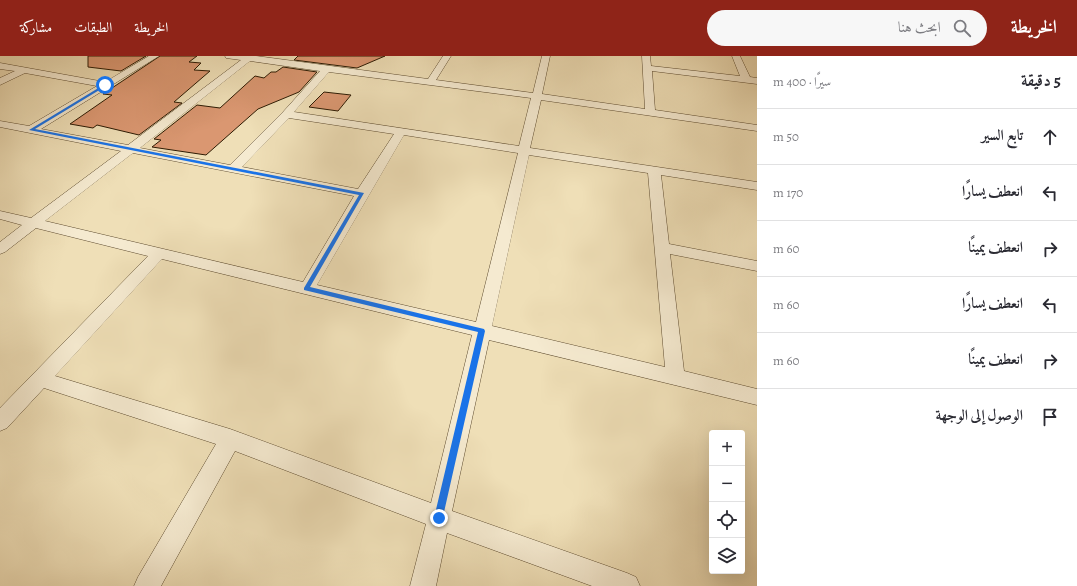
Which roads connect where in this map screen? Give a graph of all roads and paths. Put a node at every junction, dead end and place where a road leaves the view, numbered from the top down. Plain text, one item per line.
1 (155, 56) edge
2 (229, 56) edge
3 (447, 56) edge
4 (546, 56) edge
5 (646, 56) edge
6 (736, 56) edge
7 (250, 57) edge
8 (0, 66) edge
9 (647, 68) junction
10 (326, 70) junction
11 (23, 71) junction
12 (746, 80) junction
13 (757, 81) edge
14 (0, 82) edge
15 (430, 83) junction
16 (105, 85) junction
17 (536, 96) junction
18 (650, 113) junction
19 (288, 114) junction
20 (0, 124) edge
21 (757, 128) edge
22 (31, 130) junction
23 (401, 132) junction
24 (129, 150) junction
25 (524, 150) junction
26 (232, 170) junction
27 (654, 171) junction
28 (757, 186) edge
29 (362, 194) junction
30 (0, 215) edge
31 (34, 223) junction
32 (662, 248) junction
33 (0, 249) edge
34 (159, 253) junction
35 (757, 266) edge
36 (307, 288) junction
37 (482, 331) junction
38 (675, 377) junction
39 (40, 379) junction
40 (757, 397) edge
41 (0, 422) edge
42 (230, 439) junction
43 (439, 518) junction
44 (147, 586) edge
45 (423, 586) edge
46 (627, 586) edge

1 - 16 street
2 - 7 street
3 - 15 street
4 - 17 street
5 - 9 street
6 - 12 street
7 - 10 street
7 - 24 street
8 - 11 street
9 - 12 street
9 - 18 street
10 - 15 street
10 - 19 street
11 - 14 street
11 - 16 street
12 - 13 street
15 - 17 street
16 - 22 street
17 - 18 street
17 - 25 street
18 - 21 street
19 - 23 street
19 - 26 street
20 - 22 street
22 - 24 street
23 - 25 street
23 - 29 street
24 - 26 street
24 - 31 street
25 - 27 street
25 - 37 street
26 - 29 street
27 - 28 street
27 - 32 street
29 - 36 street
30 - 31 street
31 - 33 street
31 - 34 street
32 - 35 street
32 - 38 street
34 - 36 street
34 - 39 street
36 - 37 street
37 - 38 street
37 - 43 street
38 - 40 street
39 - 41 street
39 - 42 street
42 - 43 street
42 - 44 street
43 - 45 street
43 - 46 street

